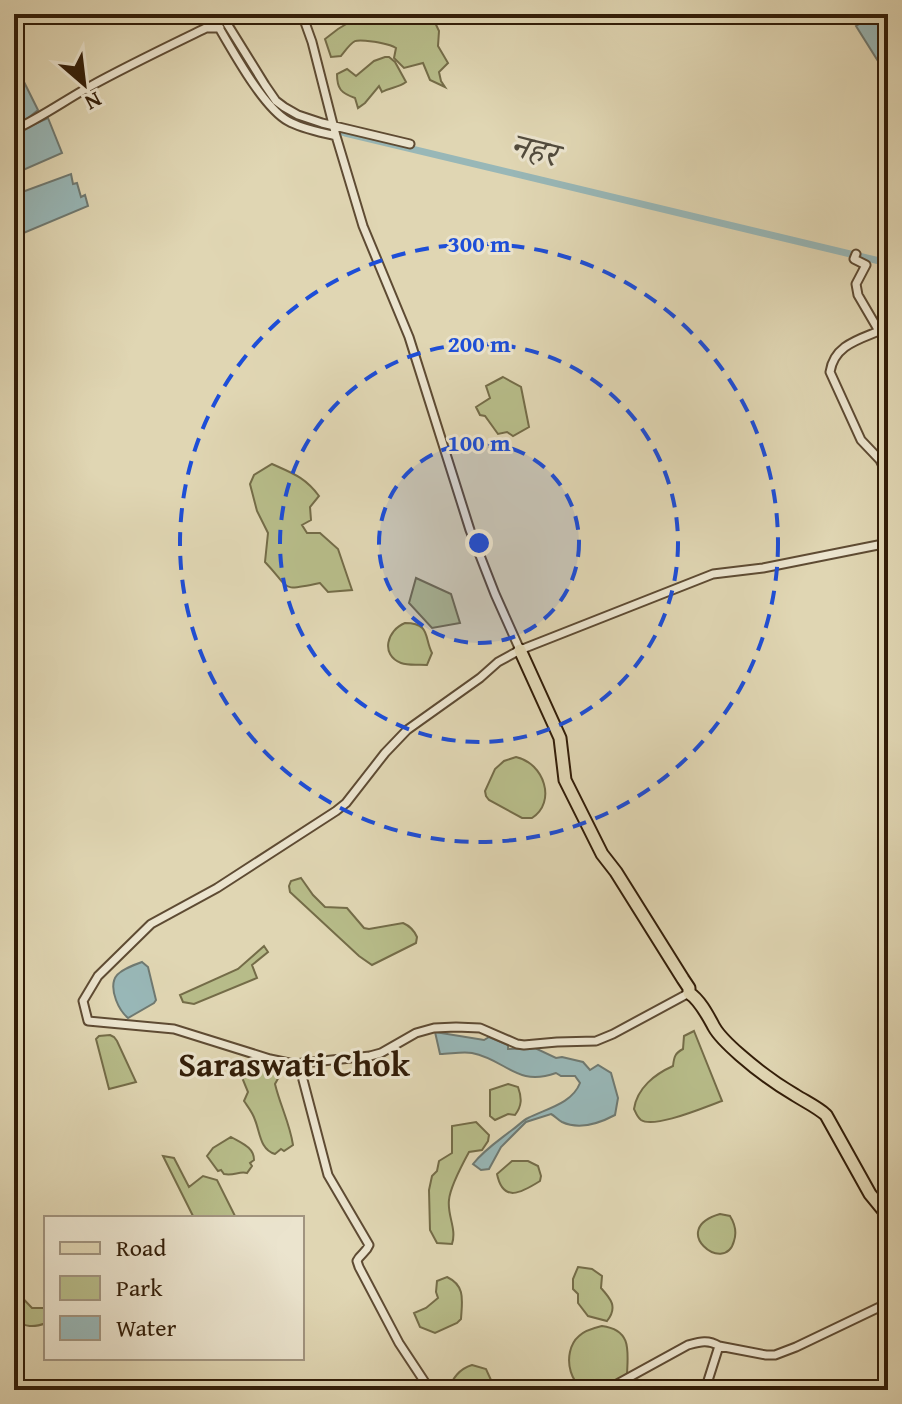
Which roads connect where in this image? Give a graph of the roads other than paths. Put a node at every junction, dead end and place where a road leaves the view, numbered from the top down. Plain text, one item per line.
1 (211, 14) edge
2 (221, 14) edge
3 (302, 14) edge
4 (220, 28) junction
5 (14, 130) edge
6 (335, 132) junction
7 (410, 144) dead end
8 (855, 256) dead end
9 (888, 476) edge
10 (888, 543) edge
11 (520, 650) junction
12 (689, 993) junction
13 (294, 1064) junction
14 (888, 1216) edge
15 (888, 1303) edge
16 (719, 1346) junction
17 (430, 1390) edge
18 (606, 1390) edge
19 (705, 1390) edge

1 - 4 street
2 - 6 street
3 - 6 street
4 - 5 street
4 - 6 street
6 - 7 street
6 - 11 street
8 - 9 street
10 - 11 street
11 - 12 main road
11 - 13 street
12 - 13 street
12 - 14 main road
13 - 17 street
15 - 16 street
16 - 18 street
16 - 19 street

